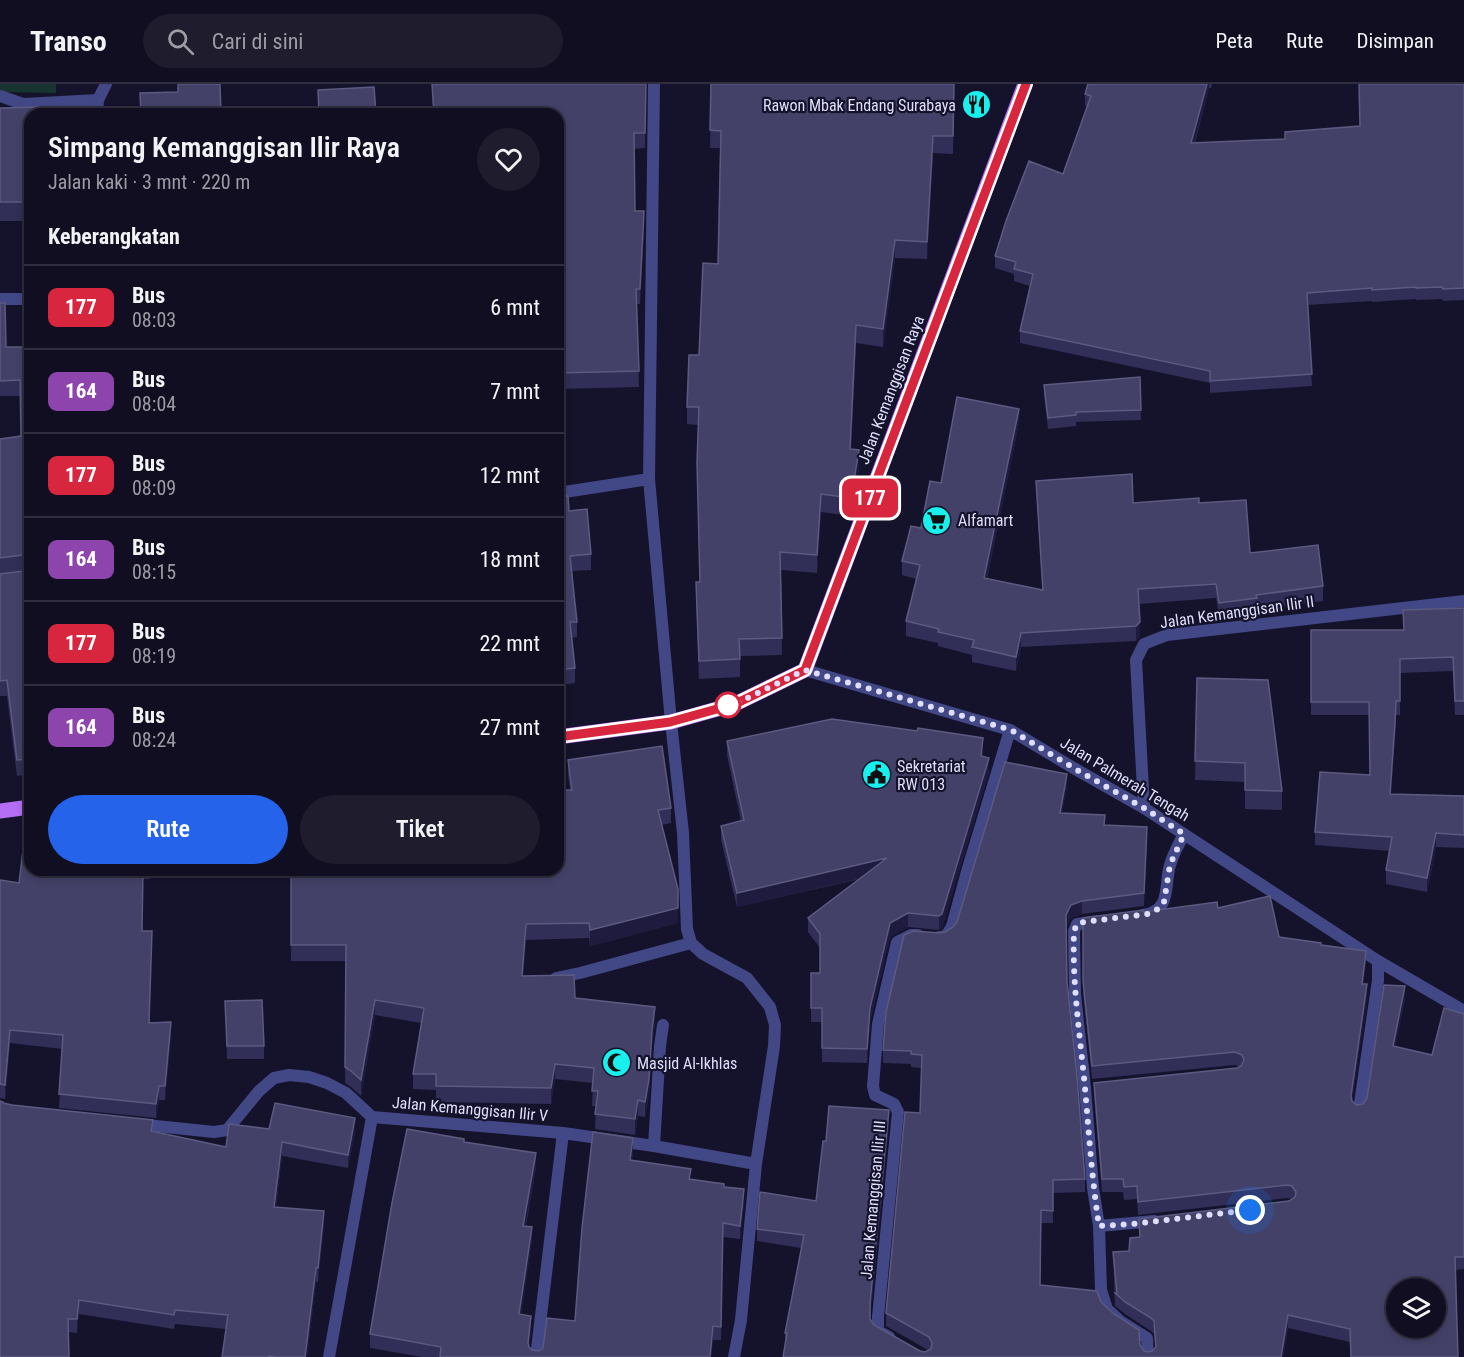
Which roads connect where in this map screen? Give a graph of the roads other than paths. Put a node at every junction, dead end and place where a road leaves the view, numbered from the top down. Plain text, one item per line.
1 (105, 84) edge
2 (654, 84) edge
3 (1026, 84) edge
4 (0, 96) edge
5 (98, 100) junction
6 (97, 108) edge
7 (0, 299) edge
8 (24, 299) edge
9 (649, 479) junction
10 (564, 492) edge
11 (1464, 601) edge
12 (805, 670) junction
13 (670, 722) junction
14 (1011, 730) junction
15 (564, 736) edge
16 (24, 808) edge
17 (1144, 808) junction
18 (0, 811) edge
19 (1184, 834) junction
20 (1129, 917) edge
21 (1110, 920) edge
22 (691, 943) junction
23 (1378, 961) junction
24 (548, 979) edge
25 (1464, 1011) edge
26 (663, 1025) dead end
27 (1359, 1110) edge
28 (372, 1117) junction
29 (120, 1122) edge
30 (563, 1133) junction
31 (654, 1146) junction
32 (756, 1164) junction
33 (1168, 1219) edge
34 (1099, 1226) junction
35 (898, 1341) edge
36 (329, 1357) edge
37 (536, 1357) edge
38 (734, 1357) edge
39 (1148, 1357) edge

1 - 5 street
2 - 9 street
3 - 12 main road, Jalan Kemanggisan Raya
4 - 5 street
5 - 6 street
7 - 8 street
9 - 10 street
9 - 13 street
11 - 17 street, Jalan Kemanggisan Ilir II
12 - 13 main road
12 - 14 street, Jalan Palmerah Tengah
13 - 15 main road
13 - 22 street
14 - 17 street, Jalan Palmerah Tengah
14 - 35 street, Jalan Kemanggisan Ilir III
16 - 18 main road
17 - 19 street, Jalan Palmerah Tengah
19 - 20 street
19 - 23 street, Jalan Palmerah Tengah
21 - 34 street
22 - 24 street
22 - 32 street
23 - 25 street, Jalan Palmerah Tengah
23 - 27 street
26 - 31 street
28 - 29 street, Jalan Kemanggisan Ilir V
28 - 30 street, Jalan Kemanggisan Ilir V
28 - 36 street
30 - 31 street, Jalan Kemanggisan Ilir V
30 - 37 street
31 - 32 street, Jalan Kemanggisan Ilir V
32 - 38 street
33 - 34 street
34 - 39 street

